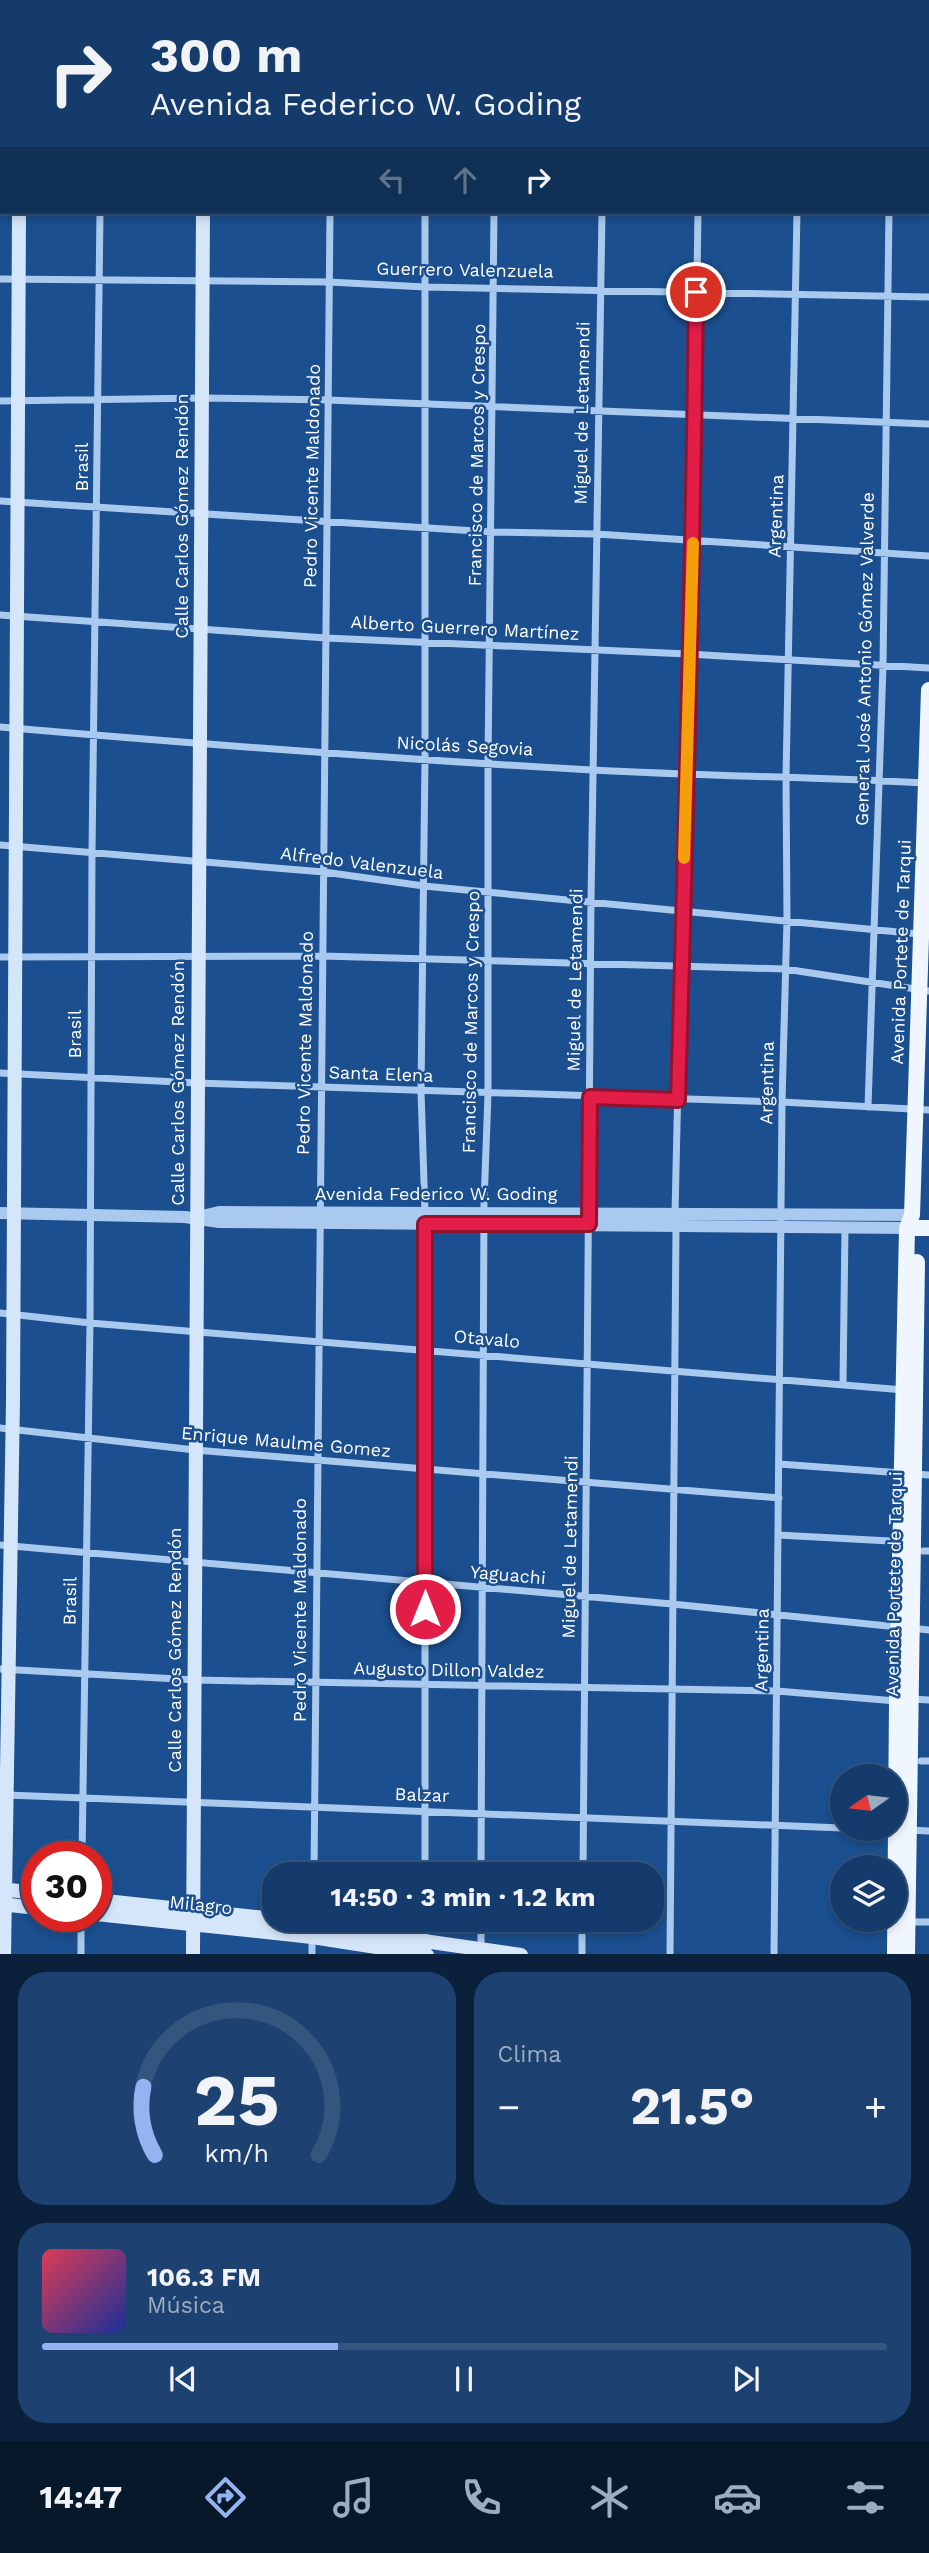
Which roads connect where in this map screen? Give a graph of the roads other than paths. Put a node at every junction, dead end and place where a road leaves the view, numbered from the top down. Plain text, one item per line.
1 (19, 214) edge
2 (100, 214) edge
3 (203, 214) edge
4 (330, 214) edge
5 (425, 214) edge
6 (494, 214) edge
7 (602, 214) edge
8 (698, 214) edge
9 (797, 214) edge
10 (889, 214) edge
11 (0, 279) edge
12 (19, 279) junction
13 (101, 279) junction
14 (203, 281) junction
15 (329, 282) junction
16 (425, 287) junction
17 (494, 288) junction
18 (600, 289) junction
19 (696, 292) junction
20 (796, 295) junction
21 (888, 295) junction
22 (929, 297) edge
23 (202, 398) junction
24 (18, 400) junction
25 (98, 400) junction
26 (328, 400) junction
27 (0, 401) edge
28 (424, 403) junction
29 (494, 406) junction
30 (599, 410) junction
31 (695, 414) junction
32 (795, 418) junction
33 (885, 422) junction
34 (929, 424) edge
35 (0, 501) edge
36 (18, 502) junction
37 (98, 506) junction
38 (201, 514) junction
39 (327, 522) junction
40 (425, 528) junction
41 (492, 532) junction
42 (596, 534) junction
43 (693, 541) junction
44 (791, 548) junction
45 (884, 553) junction
46 (929, 556) edge
47 (0, 615) edge
48 (17, 616) junction
49 (96, 622) junction
50 (200, 629) junction
51 (326, 638) junction
52 (426, 643) junction
53 (491, 646) junction
54 (594, 650) junction
55 (688, 654) junction
56 (790, 660) junction
57 (883, 666) junction
58 (929, 668) edge
59 (929, 690) edge
60 (0, 727) edge
61 (17, 729) junction
62 (93, 737) junction
63 (200, 744) junction
64 (325, 754) junction
65 (425, 759) junction
66 (488, 763) junction
67 (593, 770) junction
68 (685, 773) junction
69 (786, 777) junction
70 (878, 780) junction
71 (928, 783) edge
72 (0, 845) edge
73 (16, 847) junction
74 (92, 853) junction
75 (198, 863) junction
76 (324, 872) junction
77 (424, 886) junction
78 (488, 892) junction
79 (591, 901) junction
80 (684, 911) junction
81 (787, 920) junction
82 (874, 929) junction
83 (925, 935) edge
84 (322, 956) junction
85 (0, 957) edge
86 (15, 957) junction
87 (92, 957) junction
88 (198, 958) junction
89 (487, 960) junction
90 (422, 961) junction
91 (591, 964) junction
92 (682, 967) junction
93 (785, 969) junction
94 (872, 981) junction
95 (924, 990) edge
96 (7, 1074) edge
97 (91, 1077) junction
98 (197, 1083) junction
99 (321, 1087) junction
100 (421, 1091) junction
101 (488, 1094) junction
102 (590, 1097) junction
103 (678, 1100) junction
104 (782, 1102) junction
105 (868, 1107) junction
106 (922, 1109) edge
107 (7, 1213) edge
108 (90, 1215) junction
109 (929, 1216) edge
110 (196, 1218) junction
111 (320, 1218) junction
112 (484, 1218) junction
113 (425, 1219) junction
114 (589, 1219) junction
115 (676, 1220) junction
116 (781, 1222) junction
117 (916, 1225) edge
118 (845, 1228) junction
119 (7, 1313) edge
120 (90, 1323) junction
121 (195, 1331) junction
122 (923, 1340) edge
123 (318, 1341) junction
124 (425, 1350) junction
125 (483, 1354) junction
126 (588, 1364) junction
127 (675, 1370) junction
128 (780, 1380) junction
129 (843, 1384) junction
130 (916, 1392) edge
131 (6, 1429) edge
132 (88, 1439) junction
133 (195, 1450) junction
134 (317, 1460) junction
135 (779, 1464) junction
136 (425, 1469) junction
137 (483, 1474) junction
138 (915, 1474) edge
139 (587, 1482) junction
140 (673, 1489) junction
141 (779, 1498) junction
142 (778, 1535) junction
143 (890, 1541) dead end
144 (5, 1545) edge
145 (87, 1552) junction
146 (194, 1563) junction
147 (316, 1574) junction
148 (425, 1584) junction
149 (482, 1589) junction
150 (586, 1597) junction
151 (672, 1604) junction
152 (778, 1615) junction
153 (914, 1629) edge
154 (4, 1670) edge
155 (85, 1673) junction
156 (195, 1680) junction
157 (316, 1683) junction
158 (425, 1685) junction
159 (482, 1686) junction
160 (671, 1687) junction
161 (585, 1688) junction
162 (777, 1691) junction
163 (904, 1700) junction
164 (929, 1700) edge
165 (903, 1764) edge
166 (3, 1794) edge
167 (83, 1798) junction
168 (193, 1802) junction
169 (315, 1807) junction
170 (425, 1811) junction
171 (482, 1814) junction
172 (583, 1818) junction
173 (671, 1821) junction
174 (776, 1825) junction
175 (830, 1827) edge
176 (907, 1830) edge
177 (929, 1831) edge
178 (82, 1841) edge
179 (901, 1841) edge
180 (314, 1862) edge
181 (425, 1862) edge
182 (481, 1862) edge
183 (583, 1862) edge
184 (21, 1895) edge
185 (2, 1897) edge
186 (21, 1903) edge
187 (112, 1903) edge
188 (112, 1914) edge
189 (193, 1917) junction
190 (262, 1919) edge
191 (907, 1922) edge
192 (929, 1922) edge
193 (262, 1923) edge
194 (81, 1932) edge
195 (313, 1932) edge
196 (336, 1932) edge
197 (425, 1932) edge
198 (481, 1932) edge
199 (582, 1932) edge
200 (907, 1932) edge
201 (425, 1951) edge
202 (481, 1952) edge
203 (5, 1954) edge
204 (81, 1954) edge
205 (193, 1954) edge
206 (312, 1954) edge
207 (508, 1954) edge
208 (582, 1954) edge
209 (670, 1954) edge
210 (774, 1954) edge
211 (895, 1954) edge
212 (907, 1954) edge

1 - 12 main road
2 - 13 street, Brasil
3 - 14 main road, Calle Carlos Gómez Rendón
4 - 15 street, Pedro Vicente Maldonado
5 - 16 street
6 - 17 street, Francisco de Marcos y Crespo
7 - 18 street, Miguel de Letamendi
8 - 19 street
9 - 20 street, Argentina
10 - 21 street, General José Antonio Gómez Valverde
11 - 12 street, Guerrero Valenzuela
12 - 13 street, Guerrero Valenzuela
12 - 24 main road
13 - 14 street, Guerrero Valenzuela
13 - 25 street, Brasil
14 - 15 street, Guerrero Valenzuela
14 - 23 main road, Calle Carlos Gómez Rendón
15 - 16 street, Guerrero Valenzuela
15 - 26 street, Pedro Vicente Maldonado
16 - 17 street, Guerrero Valenzuela
16 - 28 street
17 - 18 street, Guerrero Valenzuela
17 - 29 street, Francisco de Marcos y Crespo
18 - 19 street, Guerrero Valenzuela
18 - 30 street, Miguel de Letamendi
19 - 20 street, Guerrero Valenzuela
19 - 31 street
20 - 21 street, Guerrero Valenzuela
20 - 32 street, Argentina
21 - 22 street, Guerrero Valenzuela
21 - 33 street, General José Antonio Gómez Valverde
23 - 25 street
23 - 26 street
23 - 38 main road, Calle Carlos Gómez Rendón
24 - 25 street
24 - 27 street
24 - 36 main road
25 - 37 street, Brasil
26 - 28 street
26 - 39 street, Pedro Vicente Maldonado
28 - 29 street
28 - 40 street
29 - 30 street
29 - 41 street, Francisco de Marcos y Crespo
30 - 31 street
30 - 42 street, Miguel de Letamendi
31 - 32 street
31 - 43 street
32 - 33 street
32 - 44 street, Argentina
33 - 34 street
33 - 45 street, General José Antonio Gómez Valverde
35 - 36 street
36 - 37 street
36 - 48 main road
37 - 38 street
37 - 49 street, Brasil
38 - 39 street
38 - 50 main road, Calle Carlos Gómez Rendón
39 - 40 street
39 - 51 street, Pedro Vicente Maldonado
40 - 41 street
40 - 52 street
41 - 42 street
41 - 53 street, Francisco de Marcos y Crespo
42 - 43 street
42 - 54 street, Miguel de Letamendi
43 - 44 street
43 - 55 street
44 - 45 street
44 - 56 street, Argentina
45 - 46 street
45 - 57 street, General José Antonio Gómez Valverde
47 - 48 street, Alberto Guerrero Martínez
48 - 49 street, Alberto Guerrero Martínez
48 - 61 main road
49 - 50 street, Alberto Guerrero Martínez
49 - 62 street, Brasil
50 - 51 street, Alberto Guerrero Martínez
50 - 63 main road, Calle Carlos Gómez Rendón
51 - 52 street, Alberto Guerrero Martínez
51 - 64 street, Pedro Vicente Maldonado
52 - 53 street, Alberto Guerrero Martínez
52 - 65 street
53 - 54 street, Alberto Guerrero Martínez
53 - 66 street, Francisco de Marcos y Crespo
54 - 55 street, Alberto Guerrero Martínez
54 - 67 street, Miguel de Letamendi
55 - 56 street, Alberto Guerrero Martínez
55 - 68 street
56 - 57 street, Alberto Guerrero Martínez
56 - 69 street, Argentina
57 - 58 street, Alberto Guerrero Martínez
57 - 70 street, General José Antonio Gómez Valverde
59 - 71 main road, Avenida Portete de Tarqui
60 - 61 street, Nicolás Segovia
61 - 62 street, Nicolás Segovia
61 - 73 main road
62 - 63 street, Nicolás Segovia
62 - 74 street, Brasil
63 - 64 street, Nicolás Segovia
63 - 75 main road, Calle Carlos Gómez Rendón
64 - 65 street, Nicolás Segovia
64 - 76 street, Pedro Vicente Maldonado
65 - 66 street, Nicolás Segovia
65 - 77 street
66 - 67 street, Nicolás Segovia
66 - 78 street, Francisco de Marcos y Crespo
67 - 68 street, Nicolás Segovia
67 - 79 street, Miguel de Letamendi
68 - 69 street, Nicolás Segovia
68 - 80 street
69 - 70 street, Nicolás Segovia
69 - 81 street, Argentina
70 - 71 street, Nicolás Segovia
70 - 82 street, General José Antonio Gómez Valverde
71 - 83 main road, Avenida Portete de Tarqui
72 - 73 street, Alfredo Valenzuela
73 - 74 street, Alfredo Valenzuela
73 - 86 main road
74 - 75 street, Alfredo Valenzuela
74 - 87 street, Brasil
75 - 76 street, Alfredo Valenzuela
75 - 88 main road, Calle Carlos Gómez Rendón
76 - 77 street, Alfredo Valenzuela
76 - 84 street, Pedro Vicente Maldonado
77 - 78 street, Alfredo Valenzuela
77 - 90 street
78 - 79 street, Alfredo Valenzuela
78 - 89 street, Francisco de Marcos y Crespo
79 - 80 street, Alfredo Valenzuela
79 - 91 street, Miguel de Letamendi
80 - 81 street, Alfredo Valenzuela
80 - 92 street
81 - 82 street, Alfredo Valenzuela
81 - 93 street, Argentina
82 - 83 street, Alfredo Valenzuela
82 - 94 street, General José Antonio Gómez Valverde
83 - 95 main road, Avenida Portete de Tarqui
84 - 88 street
84 - 90 street
84 - 99 street, Pedro Vicente Maldonado
85 - 86 street
86 - 87 street
86 - 96 main road
87 - 88 street
87 - 97 street, Brasil
88 - 98 main road, Calle Carlos Gómez Rendón
89 - 90 street
89 - 91 street
89 - 101 street, Francisco de Marcos y Crespo
90 - 100 street
91 - 92 street
91 - 102 street, Miguel de Letamendi
92 - 93 street
92 - 103 street
93 - 94 street
93 - 104 street, Argentina
94 - 95 street
94 - 105 street, General José Antonio Gómez Valverde
95 - 106 main road, Avenida Portete de Tarqui
96 - 97 street, Santa Elena
96 - 107 main road
97 - 98 street, Santa Elena
97 - 108 street, Brasil
98 - 99 street, Santa Elena
98 - 110 main road, Calle Carlos Gómez Rendón
99 - 100 street, Santa Elena
99 - 111 street, Pedro Vicente Maldonado
100 - 101 street, Santa Elena
100 - 113 street
101 - 102 street, Santa Elena
101 - 112 street, Francisco de Marcos y Crespo
102 - 103 street, Santa Elena
102 - 114 street, Miguel de Letamendi
103 - 104 street, Santa Elena
103 - 115 street
104 - 105 street, Santa Elena
104 - 116 street, Argentina
105 - 106 street, Santa Elena
106 - 117 main road, Avenida Portete de Tarqui
107 - 108 street, Avenida Federico W. Goding
107 - 119 main road
108 - 110 street, Avenida Federico W. Goding
108 - 120 street, Brasil
109 - 117 main road, Avenida Federico W. Goding
110 - 111 street, Avenida Federico W. Goding
110 - 121 main road, Calle Carlos Gómez Rendón
111 - 113 street, Avenida Federico W. Goding
111 - 123 street, Pedro Vicente Maldonado
112 - 113 street, Avenida Federico W. Goding
112 - 114 street, Avenida Federico W. Goding
112 - 125 street, Francisco de Marcos y Crespo
113 - 124 street
114 - 115 street, Avenida Federico W. Goding
114 - 126 street, Miguel de Letamendi
115 - 116 street, Avenida Federico W. Goding
115 - 127 street
116 - 117 street, Avenida Federico W. Goding
116 - 118 street, Avenida Federico W. Goding
116 - 128 street, Argentina
117 - 118 street, Avenida Federico W. Goding
117 - 122 main road, Avenida Portete de Tarqui
117 - 130 main road, Avenida Portete de Tarqui
118 - 129 street
119 - 120 street, Otavalo
119 - 131 main road
120 - 121 street, Otavalo
120 - 132 street, Brasil
121 - 123 street, Otavalo
121 - 133 main road, Calle Carlos Gómez Rendón
122 - 130 main road, Avenida Portete de Tarqui
123 - 124 street, Otavalo
123 - 134 street, Pedro Vicente Maldonado
124 - 125 street, Otavalo
124 - 136 street
125 - 126 street, Otavalo
125 - 137 street, Francisco de Marcos y Crespo
126 - 127 street, Otavalo
126 - 139 street, Miguel de Letamendi
127 - 128 street, Otavalo
127 - 140 street
128 - 129 street, Otavalo
128 - 135 street, Argentina
129 - 130 street, Otavalo
130 - 138 main road, Avenida Portete de Tarqui
131 - 132 street, Enrique Maulme Gomez
131 - 144 main road
132 - 133 street, Enrique Maulme Gomez
132 - 145 street, Brasil
133 - 134 street, Enrique Maulme Gomez
133 - 146 main road, Calle Carlos Gómez Rendón
134 - 136 street, Enrique Maulme Gomez
134 - 147 street, Pedro Vicente Maldonado
135 - 138 street
135 - 141 street, Argentina
136 - 137 street, Enrique Maulme Gomez
136 - 148 street
137 - 139 street, Enrique Maulme Gomez
137 - 149 street, Francisco de Marcos y Crespo
138 - 153 main road, Avenida Portete de Tarqui
139 - 140 street, Enrique Maulme Gomez
139 - 150 street, Miguel de Letamendi
140 - 141 street, Enrique Maulme Gomez
140 - 151 street
141 - 142 street, Argentina
142 - 143 street
142 - 152 street, Argentina
144 - 145 street, Yaguachi
144 - 154 main road
145 - 146 street, Yaguachi
145 - 155 street, Brasil
146 - 147 street, Yaguachi
146 - 156 main road, Calle Carlos Gómez Rendón
147 - 148 street, Yaguachi
147 - 157 street, Pedro Vicente Maldonado
148 - 149 street, Yaguachi
148 - 158 street
149 - 150 street, Yaguachi
149 - 159 street, Francisco de Marcos y Crespo
150 - 151 street, Yaguachi
150 - 161 street, Miguel de Letamendi
151 - 152 street, Yaguachi
151 - 160 street
152 - 153 street, Yaguachi
152 - 162 street, Argentina
153 - 163 main road, Avenida Portete de Tarqui
154 - 155 street, Augusto Dillon Valdez
154 - 166 main road
155 - 156 street, Augusto Dillon Valdez
155 - 167 street, Brasil
156 - 157 street, Augusto Dillon Valdez
156 - 168 main road, Calle Carlos Gómez Rendón
157 - 158 street, Augusto Dillon Valdez
157 - 169 street, Pedro Vicente Maldonado
158 - 159 street, Augusto Dillon Valdez
158 - 170 street
159 - 161 street, Augusto Dillon Valdez
159 - 171 street, Francisco de Marcos y Crespo
160 - 161 street, Augusto Dillon Valdez
160 - 162 street, Augusto Dillon Valdez
160 - 173 street
161 - 172 street, Miguel de Letamendi
162 - 163 street, Augusto Dillon Valdez
162 - 174 street, Argentina
163 - 164 street, Augusto Dillon Valdez
163 - 165 main road, Avenida Portete de Tarqui
166 - 167 street, Balzar
166 - 185 main road
167 - 168 street, Balzar
167 - 178 street, Brasil
168 - 169 street, Balzar
168 - 189 main road, Calle Carlos Gómez Rendón
169 - 170 street, Balzar
169 - 180 street, Pedro Vicente Maldonado
170 - 171 street, Balzar
170 - 181 street
171 - 172 street, Balzar
171 - 182 street, Francisco de Marcos y Crespo
172 - 173 street, Balzar
172 - 183 street, Miguel de Letamendi
173 - 174 street, Balzar
173 - 209 street
174 - 175 street, Balzar
174 - 210 street, Argentina
176 - 177 street
179 - 211 main road, Avenida Portete de Tarqui
184 - 185 main road
185 - 186 main road
185 - 203 main road
187 - 189 main road, Milagro
188 - 189 main road, Milagro
189 - 190 main road, Milagro
189 - 193 main road, Milagro
189 - 205 main road, Calle Carlos Gómez Rendón
191 - 192 street
194 - 204 street
195 - 206 street
196 - 201 main road, Milagro
197 - 201 street
198 - 202 street
199 - 208 street
200 - 212 main road, Avenida Portete de Tarqui
201 - 202 main road, Milagro
202 - 207 main road, Milagro

